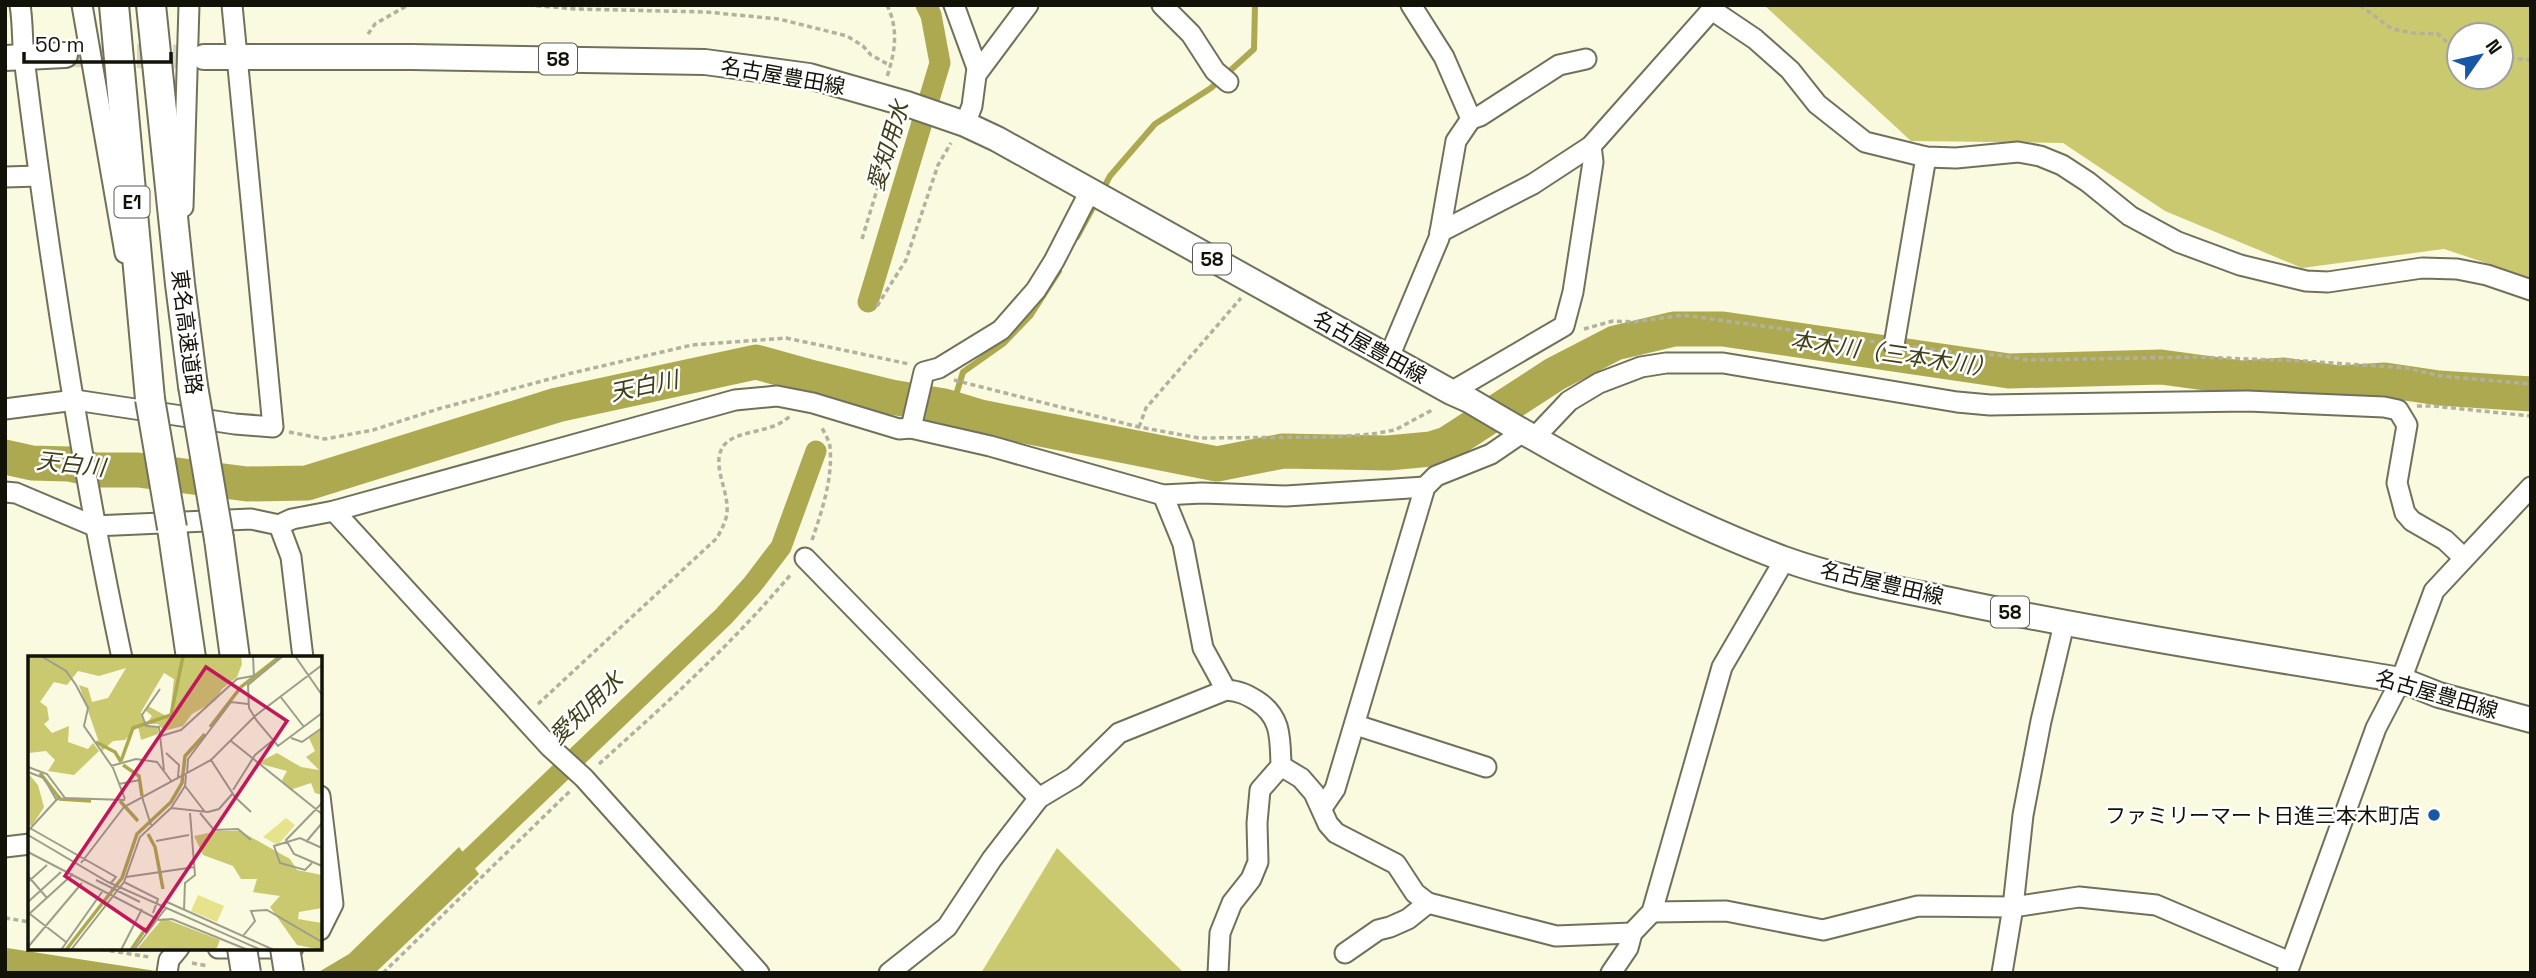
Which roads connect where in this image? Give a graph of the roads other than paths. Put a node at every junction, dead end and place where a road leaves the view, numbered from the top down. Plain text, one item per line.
1 (20, 5) edge
2 (82, 5) edge
3 (114, 5) edge
4 (151, 5) edge
5 (189, 5) edge
6 (232, 5) edge
7 (954, 5) edge
8 (1028, 5) edge
9 (1162, 5) edge
10 (1410, 5) edge
11 (1714, 8) edge
12 (65, 55) tunnel mouth
13 (15, 57) edge
14 (204, 57) tunnel mouth
15 (238, 57) junction
16 (1586, 59) dead end
17 (977, 68) junction
18 (1228, 82) dead end
19 (1471, 118) junction
20 (959, 121) junction
21 (1591, 146) junction
22 (1926, 157) junction
23 (39, 176) junction
24 (5, 177) edge
25 (1090, 191) junction
26 (1440, 232) junction
27 (180, 284) junction
28 (2531, 290) edge
29 (1894, 345) road end
30 (1389, 358) junction
31 (1460, 396) junction
32 (150, 399) junction
33 (75, 400) junction
34 (5, 409) edge
35 (911, 428) junction
36 (1524, 432) junction
37 (1425, 487) junction
38 (2531, 487) edge
39 (5, 492) edge
40 (1163, 495) junction
41 (334, 511) junction
42 (279, 525) junction
43 (94, 526) junction
44 (805, 558) road end
45 (2464, 558) junction
46 (1785, 559) junction
47 (2064, 624) junction
48 (122, 656) edge
49 (191, 656) edge
50 (235, 656) edge
51 (303, 656) edge
52 (2401, 681) junction
53 (1226, 690) junction
54 (2531, 720) edge
55 (1356, 725) junction
56 (1281, 766) junction
57 (1486, 767) dead end
58 (1039, 798) junction
59 (1322, 808) junction
60 (322, 813) edge
61 (28, 844) edge
62 (5, 847) edge
63 (1428, 903) junction
64 (2013, 908) junction
65 (1652, 912) junction
66 (322, 926) edge
67 (1632, 933) junction
68 (177, 950) edge
69 (242, 950) edge
70 (285, 950) edge
71 (1345, 953) dead end
72 (2289, 968) edge
73 (167, 969) edge
74 (247, 973) edge
75 (289, 973) edge
76 (759, 973) edge
77 (889, 973) edge
78 (1218, 973) edge
79 (1611, 973) edge
80 (2002, 973) edge

1 - 13 street
2 - 32 street
3 - 32 highway, 東名高速道路 / E1
4 - 27 highway, 東名高速道路 / E1
5 - 27 street
6 - 15 street
7 - 17 street
8 - 17 street
9 - 18 street
10 - 19 street
11 - 21 street
11 - 22 street
12 - 13 main road
13 - 23 street
14 - 15 main road, 名古屋豊田線 / 58
15 - 20 main road, 名古屋豊田線 / 58
15 - 33 street
16 - 19 street
17 - 20 street
19 - 26 street
20 - 25 main road, 名古屋豊田線 / 58
21 - 26 street
21 - 31 street
22 - 28 street
22 - 29 street
23 - 24 street
23 - 33 street
25 - 30 main road, 名古屋豊田線 / 58
25 - 35 street
26 - 30 street
27 - 50 highway, 東名高速道路 / E1, bridge
30 - 31 main road, 名古屋豊田線 / 58
31 - 36 main road, 名古屋豊田線 / 58
32 - 49 highway, 東名高速道路 / E1, bridge
33 - 34 street
33 - 43 street
35 - 40 street
35 - 41 street
36 - 37 street
36 - 45 street
36 - 46 main road, 名古屋豊田線 / 58
37 - 40 street
37 - 55 street
38 - 45 street
39 - 43 street
40 - 53 street
41 - 42 street
41 - 76 street
42 - 43 street
42 - 51 street
43 - 48 street
44 - 58 street
45 - 52 street
46 - 47 main road, 名古屋豊田線 / 58
46 - 65 street
47 - 52 main road, 名古屋豊田線 / 58
47 - 64 street
52 - 54 main road, 名古屋豊田線 / 58
52 - 72 street
53 - 56 street
53 - 58 street
55 - 57 street
55 - 59 street
56 - 59 street
56 - 78 street
58 - 77 street
59 - 63 street
60 - 66 street
61 - 62 street
63 - 67 street
63 - 71 street
64 - 65 street
64 - 72 street
64 - 80 street
65 - 67 street
67 - 79 street
68 - 73 street
69 - 74 highway, bridge
70 - 75 highway, bridge

